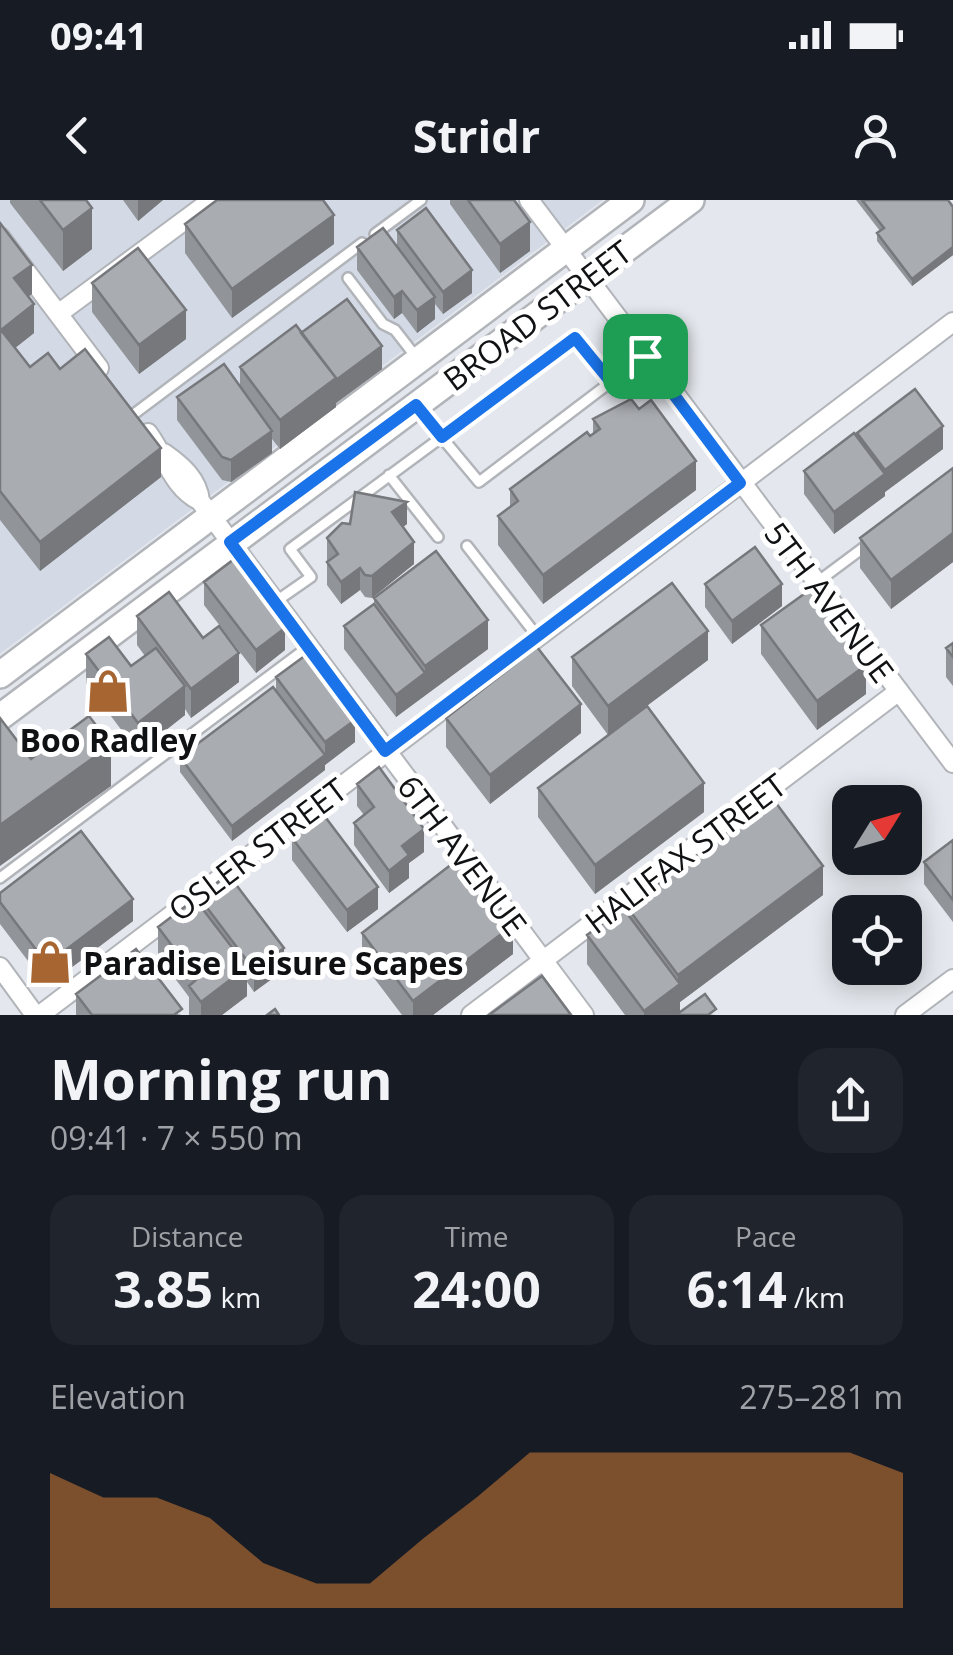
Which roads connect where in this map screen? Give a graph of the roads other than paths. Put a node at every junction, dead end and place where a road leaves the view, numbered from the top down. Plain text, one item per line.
1 (212, 200) edge
2 (421, 200) edge
3 (529, 200) edge
4 (632, 200) edge
5 (691, 200) edge
6 (0, 237) edge
7 (565, 250) junction
8 (348, 278) dead end
9 (586, 279) junction
10 (58, 314) junction
11 (953, 322) edge
12 (645, 356) junction
13 (418, 360) junction
14 (611, 382) junction
15 (123, 400) junction
16 (416, 405) junction
17 (442, 437) junction
18 (389, 475) junction
19 (740, 483) junction
20 (205, 509) junction
21 (438, 537) dead end
22 (877, 538) edge
23 (230, 542) junction
24 (467, 546) dead end
25 (816, 583) junction
26 (275, 602) junction
27 (537, 636) junction
28 (308, 646) junction
29 (0, 674) edge
30 (898, 691) junction
31 (0, 717) edge
32 (385, 751) junction
33 (953, 763) edge
34 (0, 878) edge
35 (543, 961) junction
36 (0, 968) edge
37 (953, 978) edge
38 (37, 1015) edge
39 (471, 1015) edge
40 (584, 1015) edge
41 (905, 1015) edge

1 - 10 street
2 - 15 lane
3 - 7 street, 5TH AVENUE
4 - 7 main road, BROAD STREET
5 - 9 main road, BROAD STREET
6 - 10 street, 6TH AVENUE
7 - 9 street, 5TH AVENUE
7 - 13 main road, BROAD STREET
8 - 13 lane
9 - 12 street, 5TH AVENUE
9 - 16 main road, BROAD STREET
10 - 15 street, 6TH AVENUE
11 - 19 street, OSLER STREET
12 - 14 lane
12 - 19 street, 5TH AVENUE
13 - 20 main road, BROAD STREET
14 - 17 lane
14 - 17 lane
15 - 20 street, 6TH AVENUE
16 - 17 lane
16 - 23 main road, BROAD STREET
17 - 18 lane
18 - 21 lane
18 - 26 lane
19 - 25 street, 5TH AVENUE
19 - 27 street, OSLER STREET
20 - 23 street, 6TH AVENUE
20 - 29 main road, BROAD STREET
22 - 25 lane
23 - 26 street, 6TH AVENUE
23 - 31 main road, BROAD STREET
24 - 27 lane
25 - 30 street, 5TH AVENUE
26 - 28 street, 6TH AVENUE
27 - 32 street, OSLER STREET
28 - 32 street, 6TH AVENUE
28 - 34 lane
30 - 33 street, 5TH AVENUE
30 - 35 street, HALIFAX STREET
32 - 35 street, 6TH AVENUE
32 - 38 street, OSLER STREET
35 - 39 street, HALIFAX STREET
35 - 40 street, 6TH AVENUE
36 - 38 street
37 - 41 street

